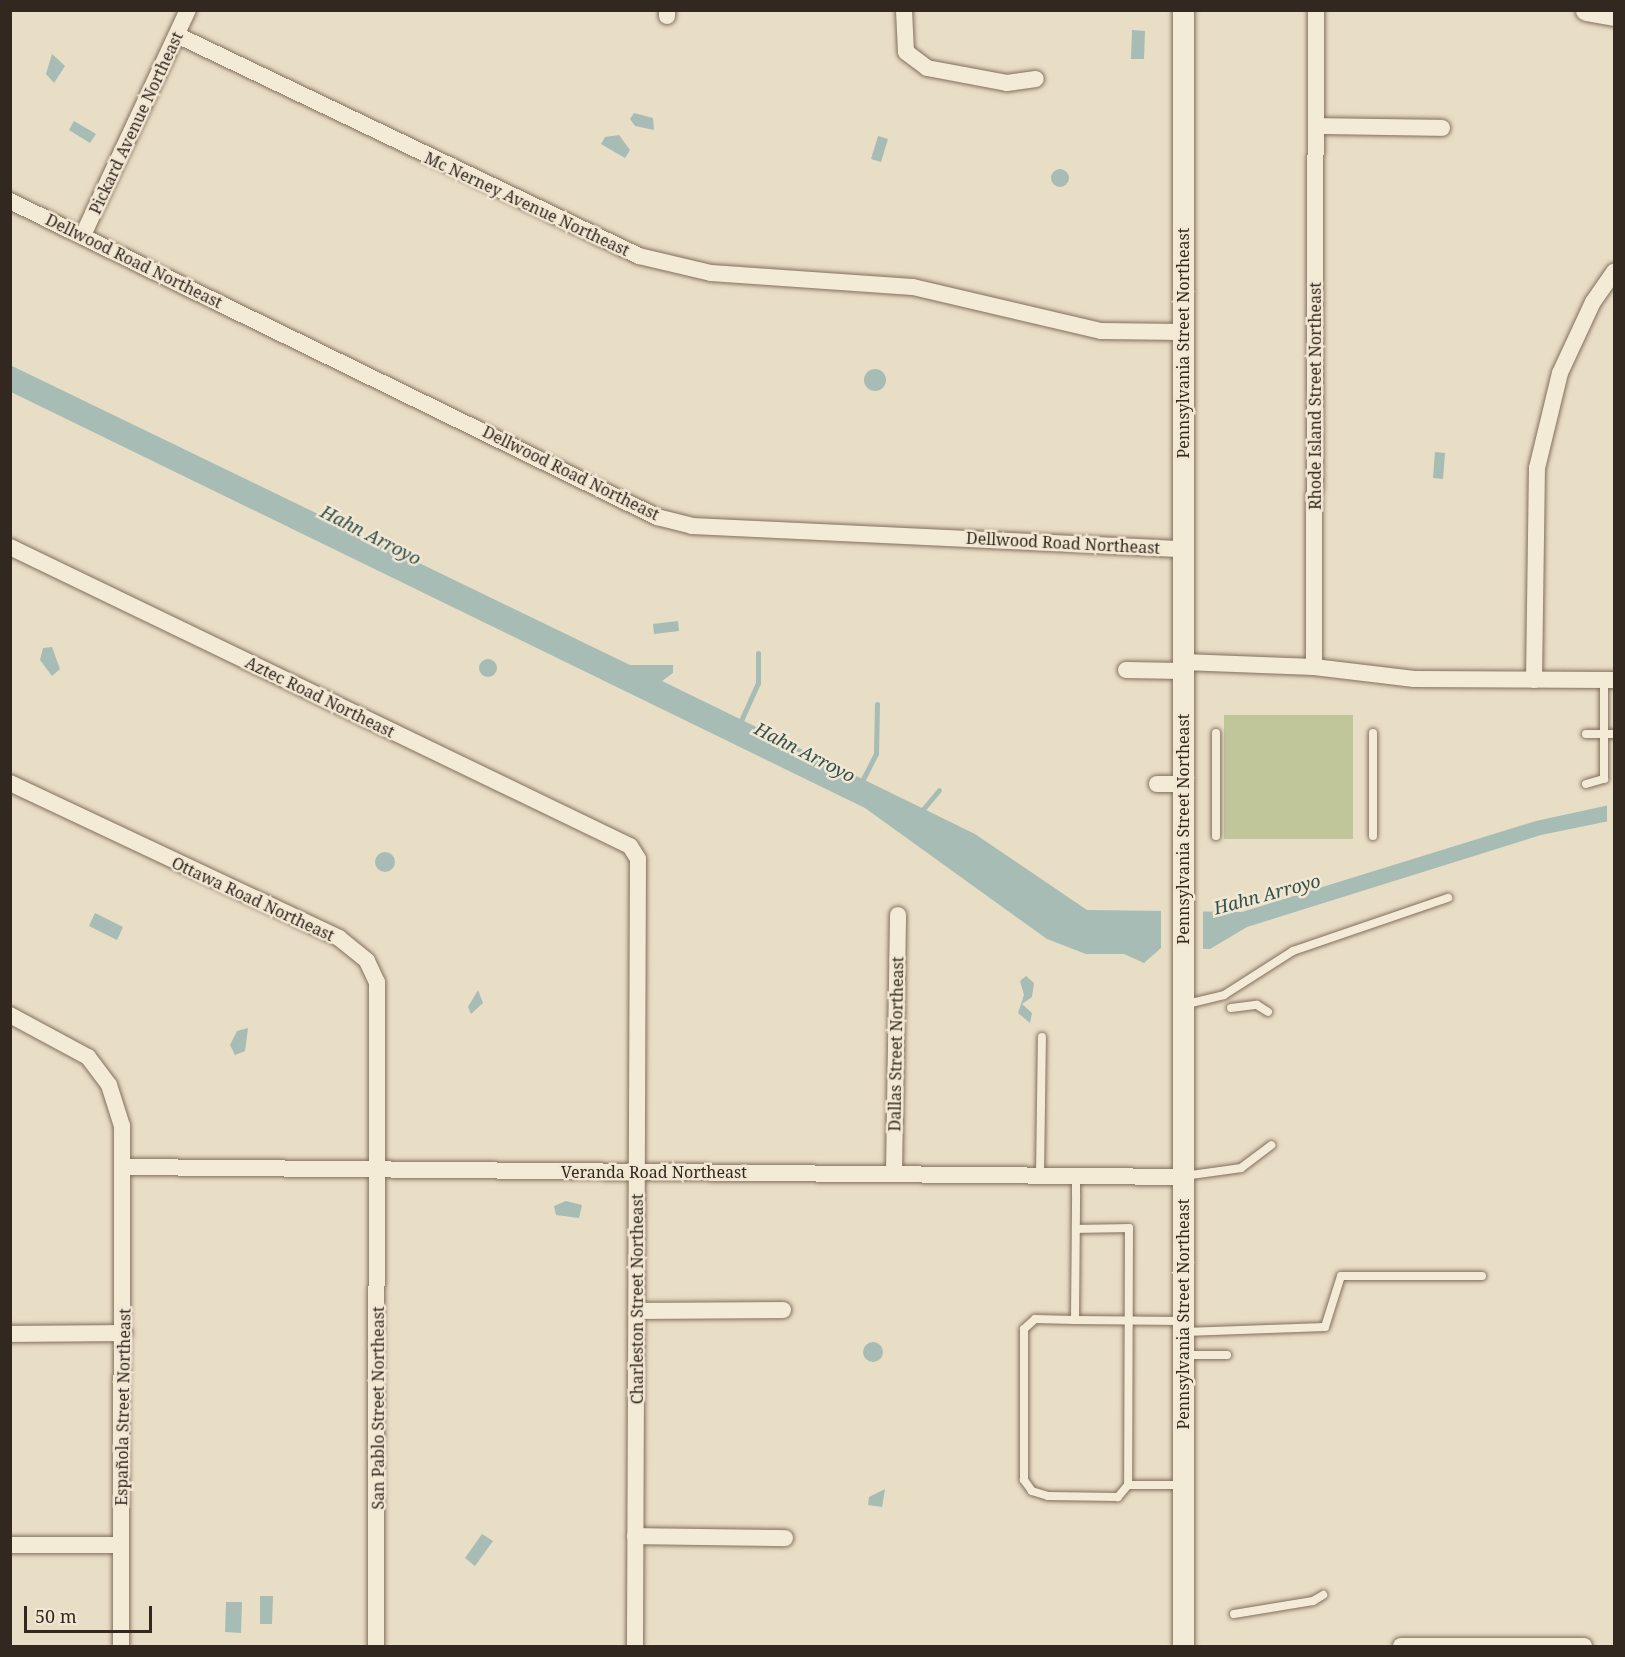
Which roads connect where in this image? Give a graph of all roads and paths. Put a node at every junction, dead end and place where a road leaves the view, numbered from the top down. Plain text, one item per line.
1 (188, 10) edge
2 (904, 10) edge
3 (1183, 10) edge
4 (1316, 10) edge
5 (1586, 10) edge
6 (1614, 15) edge
7 (179, 36) junction
8 (1036, 79) dead end
9 (1316, 126) junction
10 (1442, 128) dead end
11 (10, 201) edge
12 (83, 235) junction
13 (1614, 272) edge
14 (1182, 332) junction
15 (10, 547) edge
16 (1183, 549) junction
17 (1183, 667) junction
18 (1314, 667) junction
19 (1126, 670) dead end
20 (1534, 680) junction
21 (1609, 680) edge
22 (1216, 733) dead end
23 (1373, 733) dead end
24 (1586, 734) dead end
25 (1604, 734) junction
26 (1614, 735) edge
27 (10, 783) edge
28 (1156, 784) dead end
29 (1184, 784) junction
30 (1586, 784) dead end
31 (1216, 836) dead end
32 (1373, 836) dead end
33 (630, 846) joint
34 (1448, 898) dead end
35 (898, 915) dead end
36 (1183, 1005) junction
37 (1231, 1008) dead end
38 (1268, 1012) dead end
39 (10, 1015) edge
40 (1042, 1037) dead end
41 (1271, 1145) dead end
42 (125, 1167) junction
43 (380, 1169) junction
44 (636, 1173) junction
45 (894, 1173) junction
46 (1040, 1175) junction
47 (1076, 1175) junction
48 (1182, 1177) junction
49 (1076, 1229) junction
50 (1482, 1276) dead end
51 (783, 1310) dead end
52 (639, 1311) junction
53 (1075, 1320) junction
54 (1129, 1320) junction
55 (1183, 1326) junction
56 (124, 1333) junction
57 (10, 1334) edge
58 (1183, 1355) junction
59 (1227, 1355) dead end
60 (1128, 1485) junction
61 (1184, 1485) junction
62 (635, 1536) junction
63 (784, 1538) dead end
64 (10, 1545) edge
65 (121, 1545) junction
66 (1323, 1595) dead end
67 (1234, 1614) dead end
68 (121, 1647) edge
69 (376, 1647) edge
70 (635, 1647) edge
71 (1183, 1647) edge
72 (1401, 1647) edge
73 (1584, 1647) edge

1 - 7 street, Pickard Avenue Northeast
2 - 8 street
3 - 14 street, Pennsylvania Street Northeast
4 - 9 street, Rhode Island Street Northeast
5 - 6 street
7 - 12 street, Pickard Avenue Northeast
7 - 14 street, Mc Nerney Avenue Northeast
9 - 10 street
9 - 18 street, Rhode Island Street Northeast
11 - 12 street, Dellwood Road Northeast
12 - 16 street, Dellwood Road Northeast
13 - 20 street
14 - 16 street, Pennsylvania Street Northeast
15 - 33 street, Aztec Road Northeast
16 - 17 street, Pennsylvania Street Northeast
17 - 18 street
17 - 19 street
17 - 29 street, Pennsylvania Street Northeast
18 - 20 street
20 - 21 street
21 - 25 lane
22 - 31 lane
23 - 32 lane
24 - 25 lane
25 - 26 lane
25 - 30 lane
27 - 43 street, Ottawa Road Northeast
28 - 29 street
29 - 36 street, Pennsylvania Street Northeast
33 - 44 street, Charleston Street Northeast
34 - 36 lane
35 - 45 street, Dallas Street Northeast
36 - 48 street, Pennsylvania Street Northeast
37 - 38 lane
39 - 42 street, Española Street Northeast
40 - 46 lane
41 - 48 lane
42 - 43 street, Veranda Road Northeast
42 - 56 street, Española Street Northeast
43 - 44 street, Veranda Road Northeast
43 - 69 street, San Pablo Street Northeast
44 - 45 street, Veranda Road Northeast
44 - 52 street, Charleston Street Northeast
45 - 46 street, Veranda Road Northeast
46 - 47 street, Veranda Road Northeast
47 - 48 street, Veranda Road Northeast
47 - 49 lane
48 - 55 street, Pennsylvania Street Northeast
49 - 53 lane
49 - 54 lane
50 - 55 lane
51 - 52 street
52 - 62 street, Charleston Street Northeast
53 - 54 lane
53 - 60 lane
54 - 55 lane
54 - 60 lane
55 - 58 street, Pennsylvania Street Northeast
56 - 57 street
56 - 65 street, Española Street Northeast
58 - 59 lane
58 - 61 street, Pennsylvania Street Northeast
60 - 61 lane
61 - 71 street, Pennsylvania Street Northeast
62 - 63 street
62 - 70 street, Charleston Street Northeast
64 - 65 street
65 - 68 street, Española Street Northeast
66 - 67 lane
72 - 73 street

